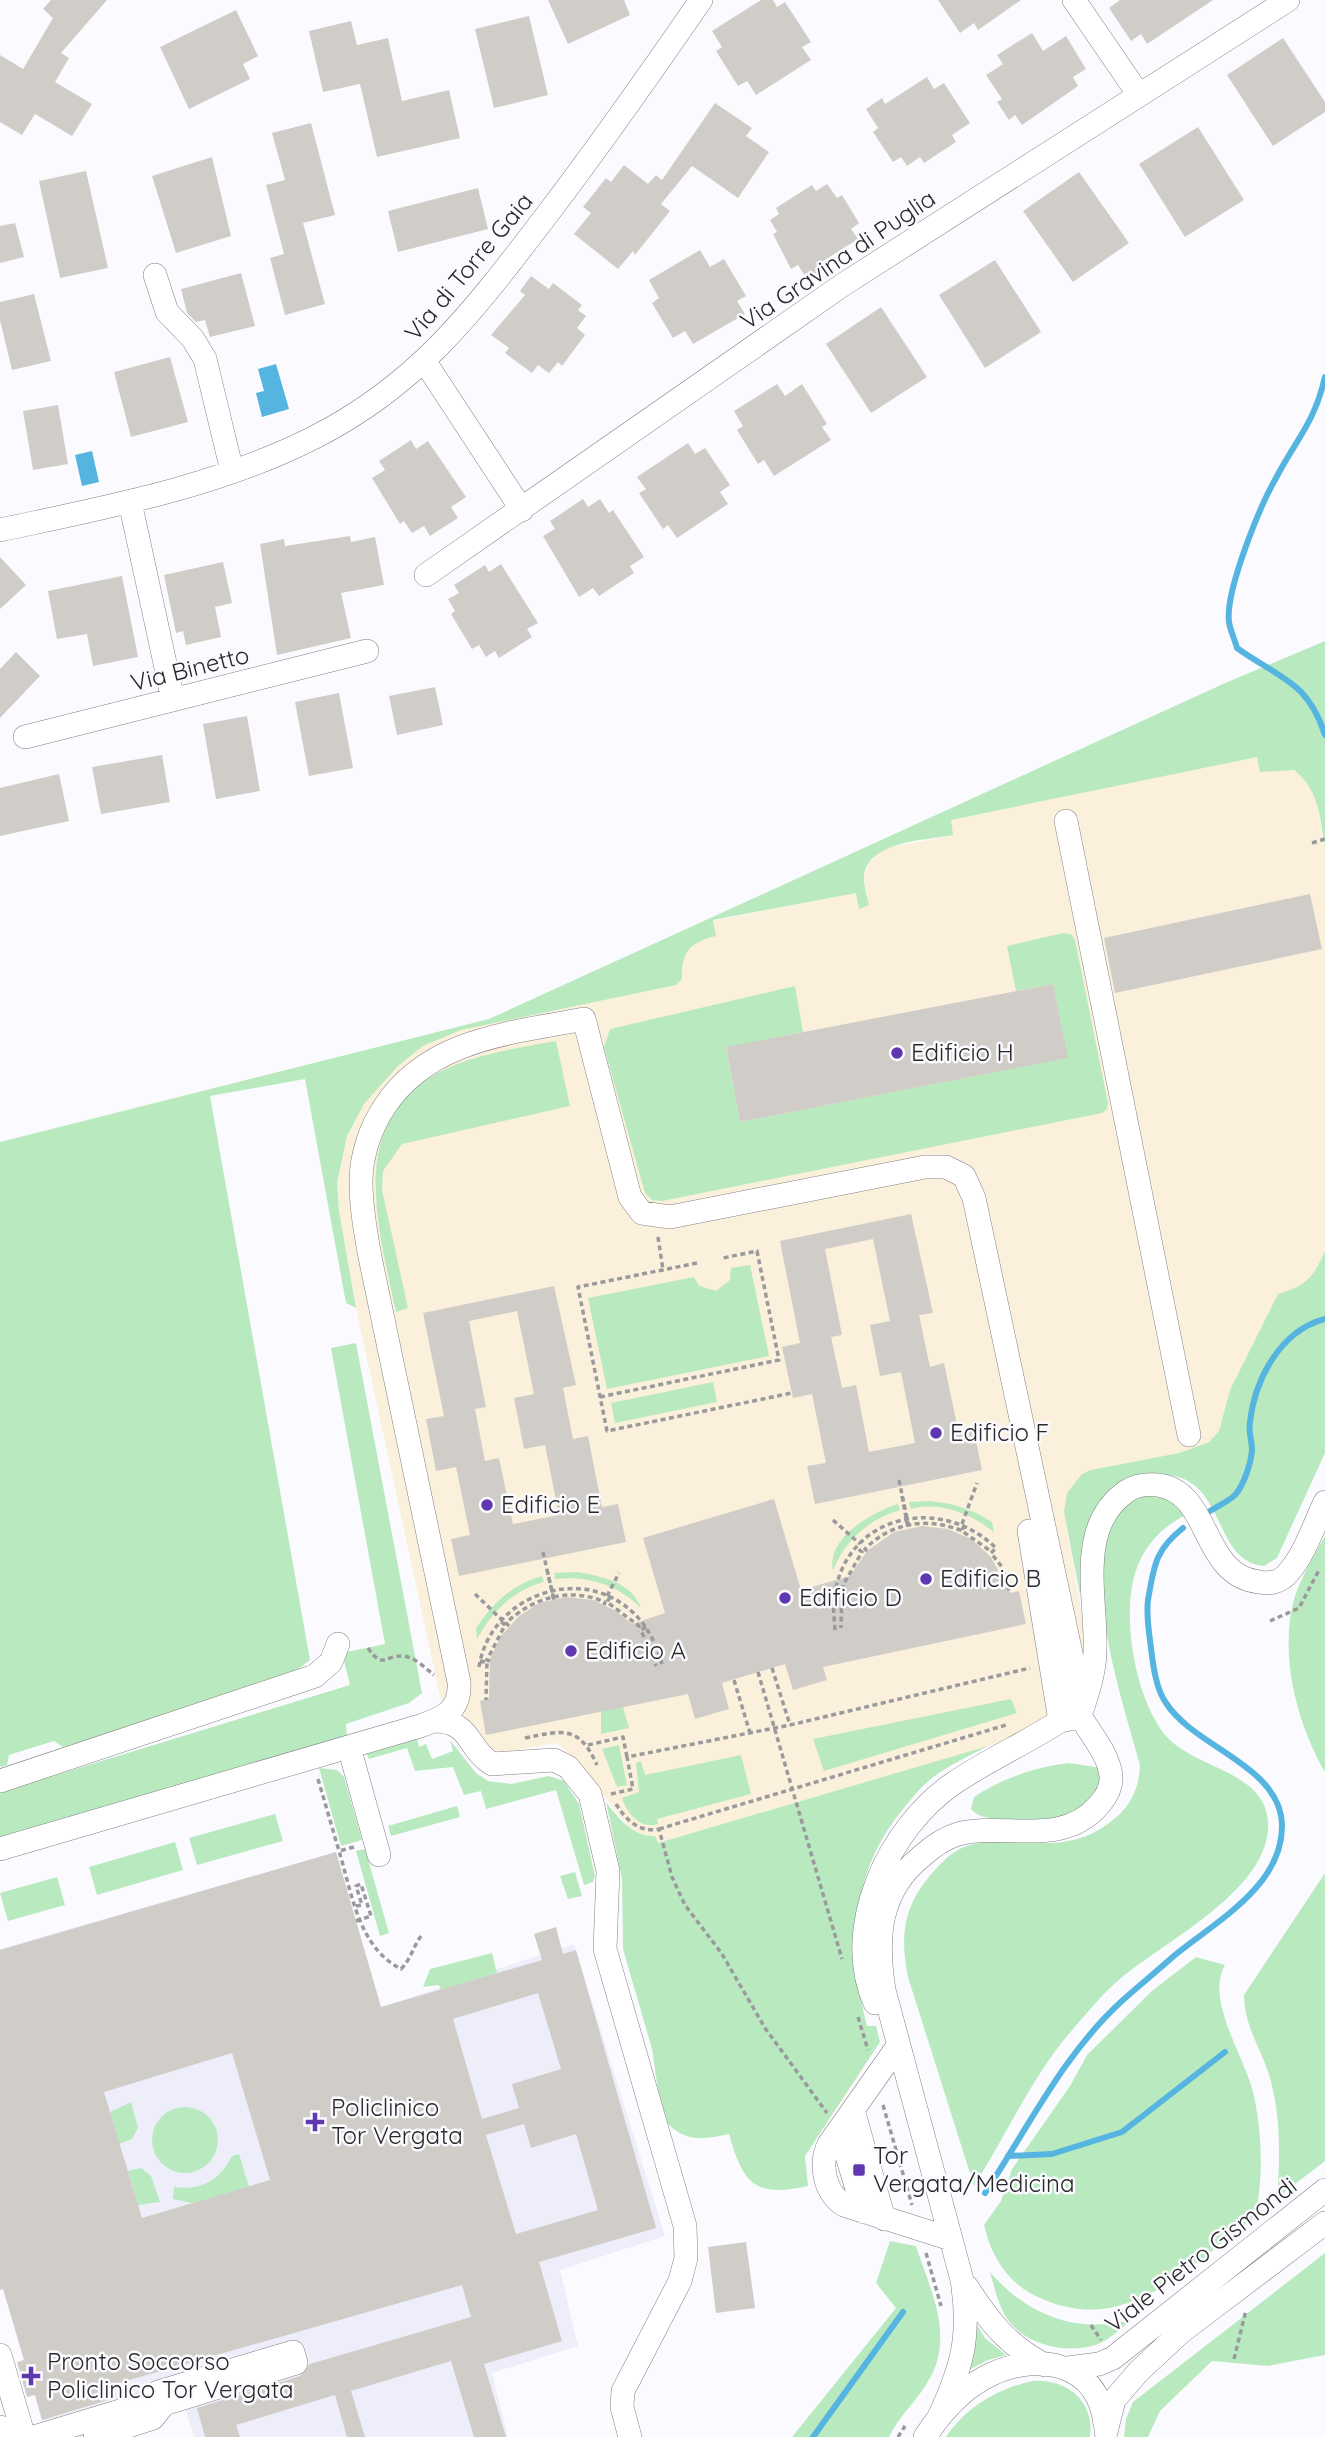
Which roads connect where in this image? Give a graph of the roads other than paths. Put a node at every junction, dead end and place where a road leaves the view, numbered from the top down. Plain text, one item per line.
1 (701, 0) edge
2 (1074, 0) edge
3 (1288, 0) edge
4 (1139, 95) junction
5 (155, 275) dead end
6 (425, 362) junction
7 (232, 471) junction
8 (130, 502) junction
9 (522, 510) junction
10 (0, 530) edge
11 (426, 575) dead end
12 (367, 651) dead end
13 (173, 700) junction
14 (25, 737) dead end
15 (1066, 821) dead end
16 (1189, 1435) dead end
17 (1020, 1473) junction
18 (1325, 1502) edge
19 (338, 1644) dead end
20 (1070, 1719) junction
21 (434, 1721) junction
22 (349, 1747) junction
23 (0, 1782) edge
24 (377, 1848) road end
25 (0, 1849) edge
26 (898, 2046) junction
27 (1325, 2190) edge
28 (1325, 2223) edge
29 (951, 2239) junction
30 (962, 2280) junction
31 (0, 2355) edge
32 (1056, 2366) junction
33 (0, 2427) edge
34 (932, 2428) edge
35 (1105, 2435) edge
36 (3, 2437) edge
37 (24, 2437) edge
38 (34, 2437) edge
39 (95, 2437) edge
40 (630, 2437) edge

1 - 6 street, Via di Torre Gaia
2 - 4 street
3 - 4 street, Via Gravina di Puglia
4 - 9 street, Via Gravina di Puglia
5 - 7 street
6 - 7 street, Via di Torre Gaia
6 - 9 street
7 - 8 street, Via di Torre Gaia
8 - 10 street, Via di Torre Gaia
8 - 13 street
9 - 11 street, Via Gravina di Puglia
12 - 13 street, Via Binetto
13 - 14 street, Via Binetto
15 - 16 street
17 - 20 street
17 - 20 street
17 - 21 street
18 - 20 street
19 - 23 street
20 - 26 street
20 - 26 street
21 - 22 street
21 - 40 street
22 - 24 street
22 - 25 street
26 - 29 street
26 - 29 street
27 - 32 street, Viale Pietro Gismondi
28 - 35 street, Viale Pietro Gismondi
29 - 30 street
30 - 32 street
30 - 34 street
31 - 37 street
32 - 34 street, Viale Pietro Gismondi
32 - 35 street
33 - 36 street
38 - 39 street

